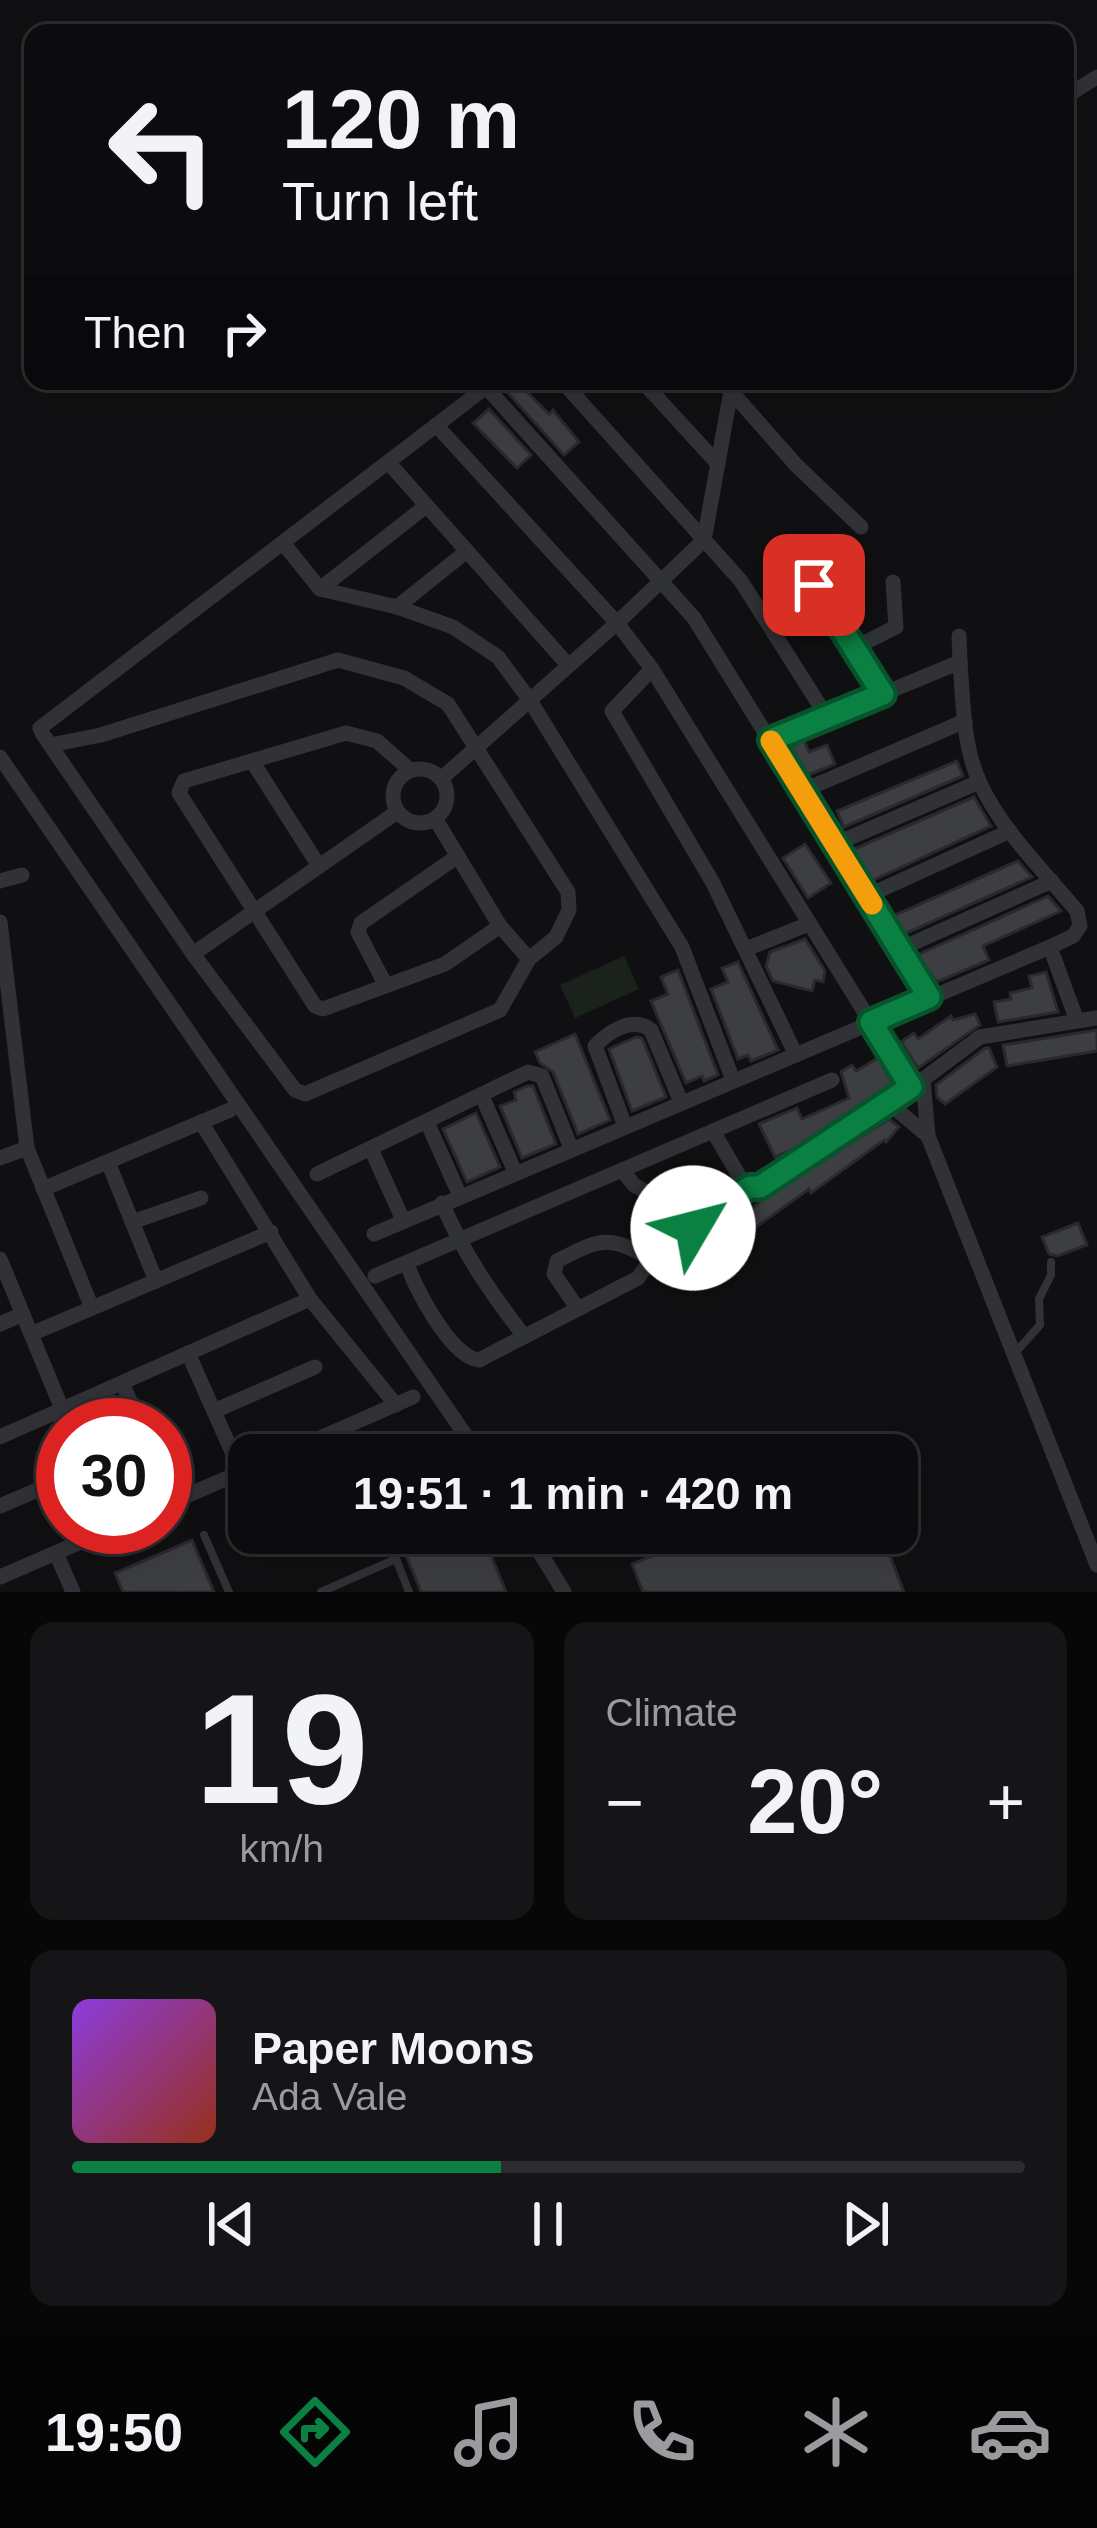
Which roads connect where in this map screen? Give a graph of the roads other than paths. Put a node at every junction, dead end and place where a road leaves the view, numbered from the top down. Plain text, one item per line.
1 (482, 390) edge
2 (495, 390) edge
3 (570, 390) edge
4 (650, 390) edge
5 (727, 390) edge
6 (730, 390) edge
7 (436, 425) junction
8 (388, 462) junction
9 (718, 464) junction
10 (426, 506) junction
11 (861, 527) dead end
12 (704, 540) junction
13 (283, 543) junction
14 (466, 551) junction
15 (794, 554) dead end
16 (661, 581) junction
17 (893, 582) dead end
18 (320, 589) junction
19 (397, 607) junction
20 (617, 623) junction
21 (959, 636) dead end
22 (854, 648) junction
23 (960, 662) junction
24 (568, 665) junction
25 (652, 669) junction
26 (883, 694) junction
27 (529, 699) junction
28 (827, 717) junction
29 (965, 721) junction
30 (771, 740) junction
31 (50, 745) junction
32 (477, 745) junction
33 (0, 757) edge
34 (252, 761) junction
35 (410, 770) junction
36 (442, 778) junction
37 (979, 782) junction
38 (802, 791) junction
39 (397, 812) junction
40 (436, 820) junction
41 (1010, 831) junction
42 (835, 844) junction
43 (458, 856) junction
44 (319, 866) junction
45 (22, 875) dead end
46 (0, 881) edge
47 (1052, 881) junction
48 (866, 896) junction
49 (252, 913) junction
50 (0, 922) edge
51 (809, 924) junction
52 (500, 926) junction
53 (1, 943) edge
54 (1050, 947) junction
55 (746, 949) junction
56 (900, 950) junction
57 (193, 954) junction
58 (529, 959) junction
59 (385, 984) junction
60 (929, 997) junction
61 (5, 1010) edge
62 (1097, 1018) edge
63 (871, 1022) junction
64 (1077, 1022) junction
65 (796, 1054) junction
66 (733, 1080) junction
67 (832, 1080) dead end
68 (917, 1083) junction
69 (482, 1096) junction
70 (681, 1102) junction
71 (890, 1104) junction
72 (230, 1110) dead end
73 (201, 1122) junction
74 (428, 1122) junction
75 (626, 1126) junction
76 (713, 1131) junction
77 (928, 1136) junction
78 (26, 1148) junction
79 (571, 1148) junction
80 (371, 1149) junction
81 (0, 1157) edge
82 (108, 1162) junction
83 (622, 1170) junction
84 (515, 1172) junction
85 (317, 1174) dead end
86 (750, 1187) junction
87 (43, 1189) junction
88 (460, 1196) junction
89 (201, 1198) dead end
90 (442, 1203) junction
91 (403, 1220) junction
92 (132, 1222) junction
93 (693, 1222) junction
94 (271, 1232) junction
95 (374, 1234) dead end
96 (458, 1241) junction
97 (0, 1259) edge
98 (651, 1259) junction
99 (407, 1262) junction
100 (1051, 1262) dead end
101 (375, 1276) dead end
102 (156, 1281) junction
103 (310, 1299) junction
104 (92, 1308) junction
105 (578, 1309) junction
106 (23, 1314) junction
107 (0, 1324) edge
108 (31, 1334) junction
109 (524, 1336) junction
110 (188, 1353) junction
111 (1014, 1354) junction
112 (315, 1367) dead end
113 (122, 1383) junction
114 (413, 1397) dead end
115 (57, 1398) edge
116 (87, 1398) edge
117 (129, 1398) edge
118 (396, 1405) junction
119 (214, 1411) junction
120 (36, 1421) edge
121 (329, 1434) edge
122 (465, 1434) edge
123 (0, 1437) edge
124 (228, 1438) edge
125 (228, 1477) edge
126 (36, 1491) edge
127 (192, 1493) edge
128 (0, 1506) edge
129 (204, 1535) dead end
130 (1095, 1553) edge
131 (54, 1554) edge
132 (56, 1554) edge
133 (394, 1554) edge
134 (541, 1554) edge
135 (396, 1559) junction
136 (0, 1577) edge
137 (73, 1592) edge
138 (229, 1592) edge
139 (321, 1592) edge
140 (409, 1592) edge
141 (564, 1592) edge

1 - 7 street
2 - 16 street
3 - 12 street
4 - 9 street
5 - 9 street
6 - 11 street
7 - 8 street
7 - 20 street
8 - 10 street
8 - 13 street
9 - 12 street
10 - 14 street
10 - 18 street
12 - 16 street
12 - 28 street
13 - 18 street
13 - 31 street
14 - 19 street
14 - 24 street
15 - 22 street
16 - 20 street
16 - 30 street
17 - 22 street
18 - 19 street
19 - 27 street
20 - 24 street
20 - 25 street
21 - 23 street
22 - 26 street
23 - 26 street
23 - 29 street
24 - 27 street
25 - 51 street
25 - 55 street
26 - 28 street
27 - 32 street
27 - 66 street
28 - 30 street
29 - 37 street
29 - 38 street
30 - 38 street
31 - 32 street
31 - 57 street
32 - 36 street
32 - 58 street
33 - 122 street
34 - 35 street
34 - 44 street
34 - 49 street
35 - 36 street
35 - 39 street
36 - 40 street
37 - 41 street
37 - 42 street
38 - 42 street
39 - 40 street
39 - 44 street
40 - 43 street
41 - 47 street
41 - 48 street
42 - 48 street
43 - 52 street
43 - 59 street
44 - 49 street
45 - 46 street
47 - 54 street
47 - 56 street
48 - 56 street
49 - 57 street
49 - 59 street
50 - 53 street
51 - 55 street
51 - 63 street
52 - 58 street
52 - 59 street
53 - 61 street
54 - 60 street
54 - 64 street
55 - 65 street
56 - 60 street
57 - 58 street
60 - 63 street
61 - 78 street
62 - 64 street
63 - 65 street
63 - 68 street
64 - 68 street
65 - 66 street
66 - 70 street
67 - 76 street
68 - 71 street
68 - 77 street
69 - 74 street
69 - 79 street
69 - 84 street
70 - 75 street
70 - 75 street
71 - 77 street
71 - 86 street
72 - 73 street
73 - 82 street
73 - 94 street
74 - 80 street
74 - 88 street
75 - 79 street
76 - 83 street
76 - 86 street
77 - 111 street
78 - 81 street
78 - 87 street
79 - 84 street
80 - 85 street
80 - 91 street
82 - 87 street
82 - 92 street
83 - 93 street
83 - 96 street
84 - 88 street
86 - 93 street
87 - 104 street
88 - 90 street
89 - 92 street
90 - 91 street
90 - 96 street
91 - 95 street
92 - 102 street
93 - 98 street
94 - 102 street
94 - 103 street
96 - 99 street
96 - 109 street
97 - 106 street
98 - 105 street
98 - 105 street
99 - 101 street
99 - 109 street
100 - 111 lane
102 - 104 street
103 - 110 street
103 - 118 street
104 - 108 street
105 - 109 street
106 - 107 street
106 - 108 street
108 - 115 street
110 - 113 street
110 - 119 street
111 - 130 street
112 - 119 street
113 - 116 street
113 - 117 street
114 - 118 street
118 - 121 street
119 - 124 street
120 - 123 street
125 - 127 street
126 - 128 street
129 - 138 lane
131 - 136 street
132 - 137 street
133 - 135 lane
134 - 141 street
135 - 139 lane
135 - 140 lane

